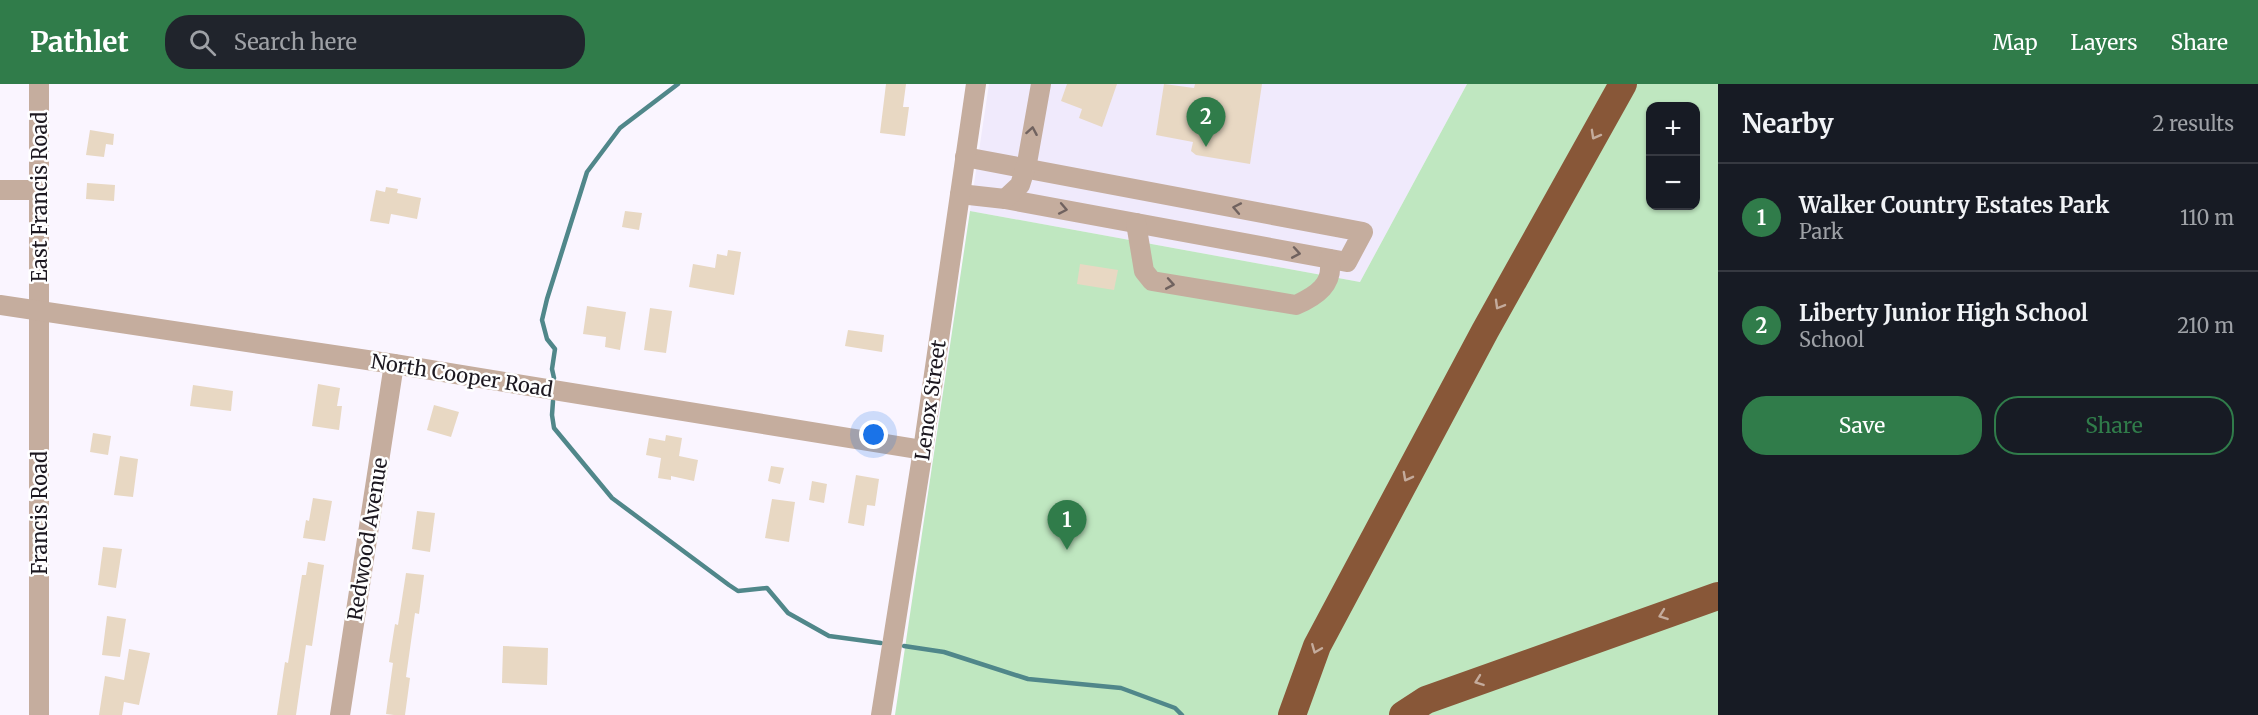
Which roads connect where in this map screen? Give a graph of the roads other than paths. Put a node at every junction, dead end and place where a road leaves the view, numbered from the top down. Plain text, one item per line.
1 (39, 84) edge
2 (976, 84) edge
3 (1041, 84) edge
4 (1623, 84) edge
5 (965, 157) junction
6 (1025, 168) junction
7 (0, 190) edge
8 (39, 190) junction
9 (960, 194) junction
10 (1005, 199) junction
11 (1262, 213) junction
12 (1136, 223) junction
13 (1257, 246) junction
14 (1329, 259) junction
15 (0, 305) edge
16 (39, 311) junction
17 (394, 364) junction
18 (923, 450) junction
19 (1718, 596) edge
20 (39, 715) edge
21 (340, 715) edge
22 (881, 715) edge
23 (1292, 715) edge
24 (1403, 715) edge

1 - 8 street, East Francis Road
2 - 5 street, Lenox Street
6 -> 3 street
4 -> 23 highway
5 - 6 street
5 - 9 street, Lenox Street
6 - 10 street
11 -> 6 street
7 - 8 street
8 - 16 street, East Francis Road
9 - 10 street
9 - 18 street, Lenox Street
10 -> 12 street
11 - 13 street
11 - 14 street
12 - 13 street
12 -> 14 street
13 -> 14 street
15 - 16 street, North Cooper Road
16 - 17 street, North Cooper Road
16 - 20 street, Francis Road
17 - 18 street, North Cooper Road
17 - 21 street, Redwood Avenue
18 - 22 street, Lenox Street
19 -> 24 highway

